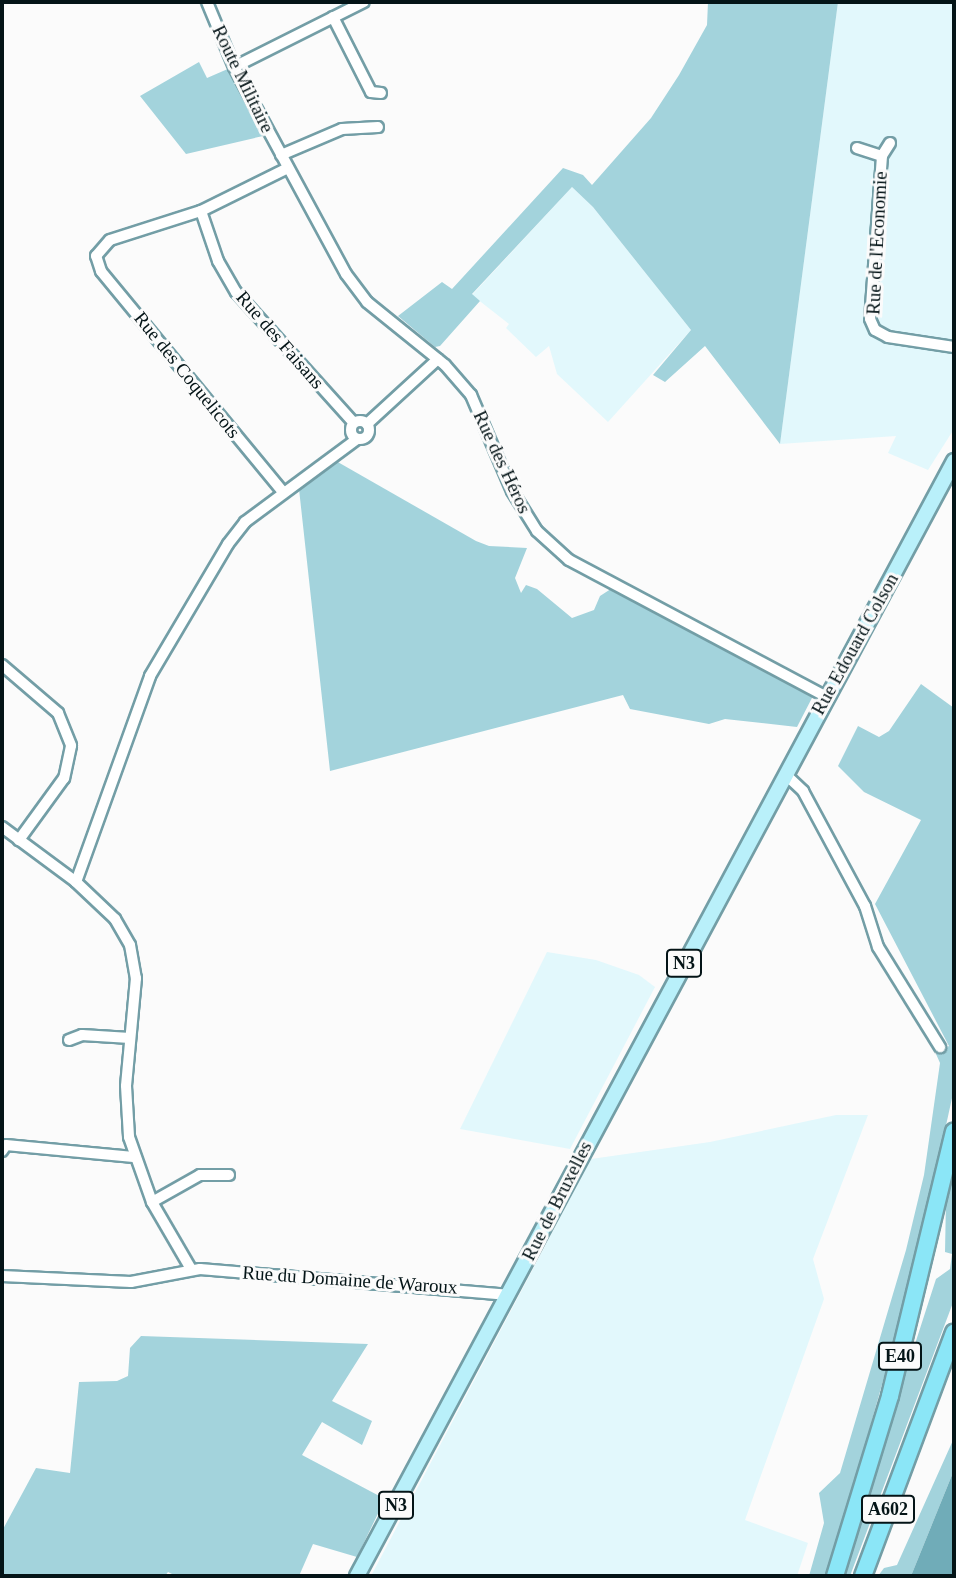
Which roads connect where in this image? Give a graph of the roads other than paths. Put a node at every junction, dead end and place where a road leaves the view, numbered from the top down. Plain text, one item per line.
1 (207, 2) edge
2 (364, 2) edge
3 (333, 17) junction
4 (234, 67) junction
5 (382, 93) dead end
6 (378, 127) dead end
7 (890, 143) dead end
8 (857, 148) dead end
9 (281, 155) junction
10 (882, 156) junction
11 (288, 167) junction
12 (201, 211) junction
13 (954, 347) edge
14 (438, 359) junction
15 (354, 423) junction
16 (367, 424) junction
17 (358, 439) junction
18 (954, 461) edge
19 (283, 492) junction
20 (2, 665) edge
21 (827, 697) junction
22 (785, 774) junction
23 (755, 825) joint
24 (2, 827) edge
25 (19, 840) junction
26 (76, 882) junction
27 (130, 1038) junction
28 (69, 1040) dead end
29 (940, 1047) dead end
30 (954, 1132) edge
31 (2, 1151) edge
32 (133, 1157) junction
33 (229, 1175) dead end
34 (152, 1202) junction
35 (191, 1269) junction
36 (2, 1276) edge
37 (509, 1295) junction
38 (954, 1332) edge
39 (954, 1355) edge
40 (914, 1442) junction
41 (357, 1576) edge
42 (835, 1576) edge
43 (863, 1576) edge

1 - 4 street, Route Militaire
2 - 3 street
3 - 4 street
3 - 5 street
4 - 9 street, Route Militaire
6 - 9 street, Route Militaire
7 - 10 street, Rue de l'Economie
8 - 10 street, Rue de l'Economie
9 - 11 street, Route Militaire
10 - 13 street, Rue de l'Economie
11 - 12 street
11 - 14 street, Rue des Héros
12 - 15 street, Rue des Faisans
12 - 19 street, Rue des Coquelicots
14 - 16 street
14 - 21 street, Rue des Héros
15 - 16 street
15 - 17 street
16 - 17 street
17 - 19 street
18 - 21 main road, Rue Edouard Colson / N3
19 - 26 street
20 - 25 street
21 - 22 main road, Rue Edouard Colson / N3
22 - 23 main road, Rue Edouard Colson / N3
22 - 29 street
23 - 37 main road, Rue de Bruxelles / N3
24 - 25 street
25 - 26 street
26 - 27 street
27 - 28 street
27 - 32 street
30 - 42 highway, E40
31 - 32 street
32 - 34 street
33 - 34 street
34 - 35 street
35 - 36 street, Rue du Domaine de Waroux
35 - 37 street, Rue du Domaine de Waroux
37 - 41 main road, Rue de Bruxelles / N3
38 - 40 highway, A602
39 - 40 highway
40 - 43 highway, A602

